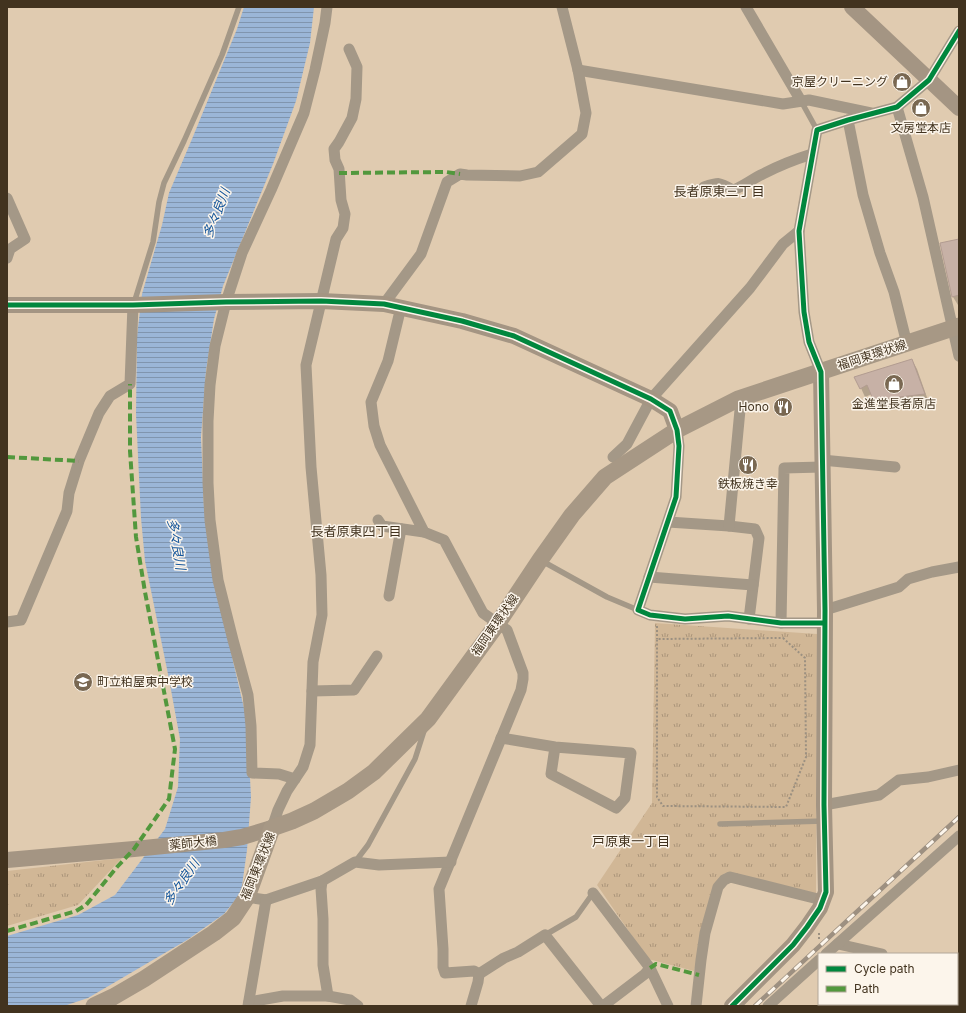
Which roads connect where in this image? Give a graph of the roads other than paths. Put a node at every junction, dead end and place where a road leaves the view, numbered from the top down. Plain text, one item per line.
1 (239, 7) edge
2 (327, 7) edge
3 (562, 7) edge
4 (746, 7) edge
5 (852, 7) edge
6 (959, 31) edge
7 (349, 49) dead end
8 (578, 70) junction
9 (930, 80) junction
10 (801, 101) junction
11 (897, 107) junction
12 (959, 108) edge
13 (874, 113) junction
14 (848, 120) junction
15 (817, 130) junction
16 (812, 154) junction
17 (704, 187) dead end
18 (7, 198) edge
19 (799, 231) junction
20 (7, 258) edge
21 (321, 301) junction
22 (226, 302) junction
23 (384, 304) junction
24 (7, 305) edge
25 (133, 305) junction
26 (401, 307) junction
27 (956, 328) edge
28 (907, 344) junction
29 (959, 356) edge
30 (820, 372) junction
31 (651, 399) junction
32 (738, 399) junction
33 (677, 430) junction
34 (613, 457) dead end
35 (822, 464) junction
36 (895, 467) dead end
37 (378, 520) dead end
38 (668, 522) junction
39 (729, 526) junction
40 (401, 529) junction
41 (424, 532) junction
42 (540, 560) junction
43 (959, 567) edge
44 (649, 577) junction
45 (753, 585) junction
46 (389, 596) dead end
47 (638, 610) junction
48 (824, 616) junction
49 (749, 619) junction
50 (7, 622) edge
51 (498, 623) junction
52 (781, 623) junction
53 (376, 656) dead end
54 (312, 691) junction
55 (428, 719) junction
56 (501, 738) junction
57 (555, 748) junction
58 (959, 770) edge
59 (295, 779) junction
60 (824, 805) junction
61 (824, 821) junction
62 (720, 824) dead end
63 (272, 828) junction
64 (959, 836) edge
65 (7, 860) edge
66 (355, 862) junction
67 (451, 862) junction
68 (322, 881) junction
69 (593, 894) joint
70 (248, 897) junction
71 (266, 900) junction
72 (822, 900) junction
73 (545, 935) junction
74 (838, 944) junction
75 (827, 953) edge
76 (878, 953) edge
77 (818, 961) edge
78 (650, 968) junction
79 (479, 974) junction
80 (328, 996) junction
81 (248, 1004) edge
82 (94, 1006) edge
83 (358, 1006) edge
84 (472, 1006) edge
85 (602, 1006) edge
86 (668, 1006) edge
87 (696, 1006) edge
88 (732, 1006) edge
89 (768, 1006) edge

1 - 25 lane
2 - 22 street
3 - 8 street
4 - 10 street
5 - 9 street
6 - 9 street
7 - 21 street
8 - 10 street
8 - 23 street
9 - 11 street
9 - 12 street
10 - 13 street
10 - 15 lane
11 - 13 street
11 - 27 street
13 - 14 street
14 - 15 street
14 - 28 street
15 - 16 street
16 - 17 street
16 - 19 street
18 - 20 street
19 - 30 street
19 - 31 street
21 - 22 street
21 - 23 street
21 - 54 street
22 - 25 street
22 - 59 street
23 - 26 street
24 - 25 street
25 - 50 street
26 - 31 street
26 - 41 street
27 - 28 main road, 福岡東環状線
27 - 29 street
28 - 30 main road, 福岡東環状線
30 - 32 main road, 福岡東環状線
30 - 35 street
31 - 33 street
31 - 34 street
32 - 33 main road, 福岡東環状線
32 - 39 street
33 - 38 street
33 - 42 main road, 福岡東環状線
35 - 36 street
35 - 48 street
35 - 52 street
37 - 40 street
38 - 39 street
38 - 44 street
39 - 45 street
40 - 41 street
40 - 46 street
41 - 51 street
42 - 47 lane
42 - 51 main road, 福岡東環状線
43 - 48 street
44 - 45 street
44 - 47 street
45 - 49 street
47 - 49 street
48 - 52 street
48 - 60 street
49 - 52 street
51 - 55 main road, 福岡東環状線
51 - 56 street
53 - 54 street
54 - 59 street
55 - 63 main road, 福岡東環状線
55 - 66 lane
56 - 57 street
56 - 67 street
57 - 57 street
58 - 60 street
59 - 63 street
60 - 61 street
61 - 62 lane
61 - 72 street
63 - 65 street, 薬師大橋
63 - 70 main road, 福岡東環状線
64 - 74 street
66 - 67 street
66 - 68 street
67 - 79 street
68 - 71 street
68 - 80 street
69 - 73 lane
69 - 78 street
70 - 71 street
70 - 82 main road, 福岡東環状線
71 - 81 street
72 - 87 street
72 - 88 street
73 - 79 street
73 - 85 street
74 - 75 street
74 - 76 street
77 - 89 street
78 - 85 street
78 - 86 street
79 - 84 street
80 - 81 street
80 - 83 street

